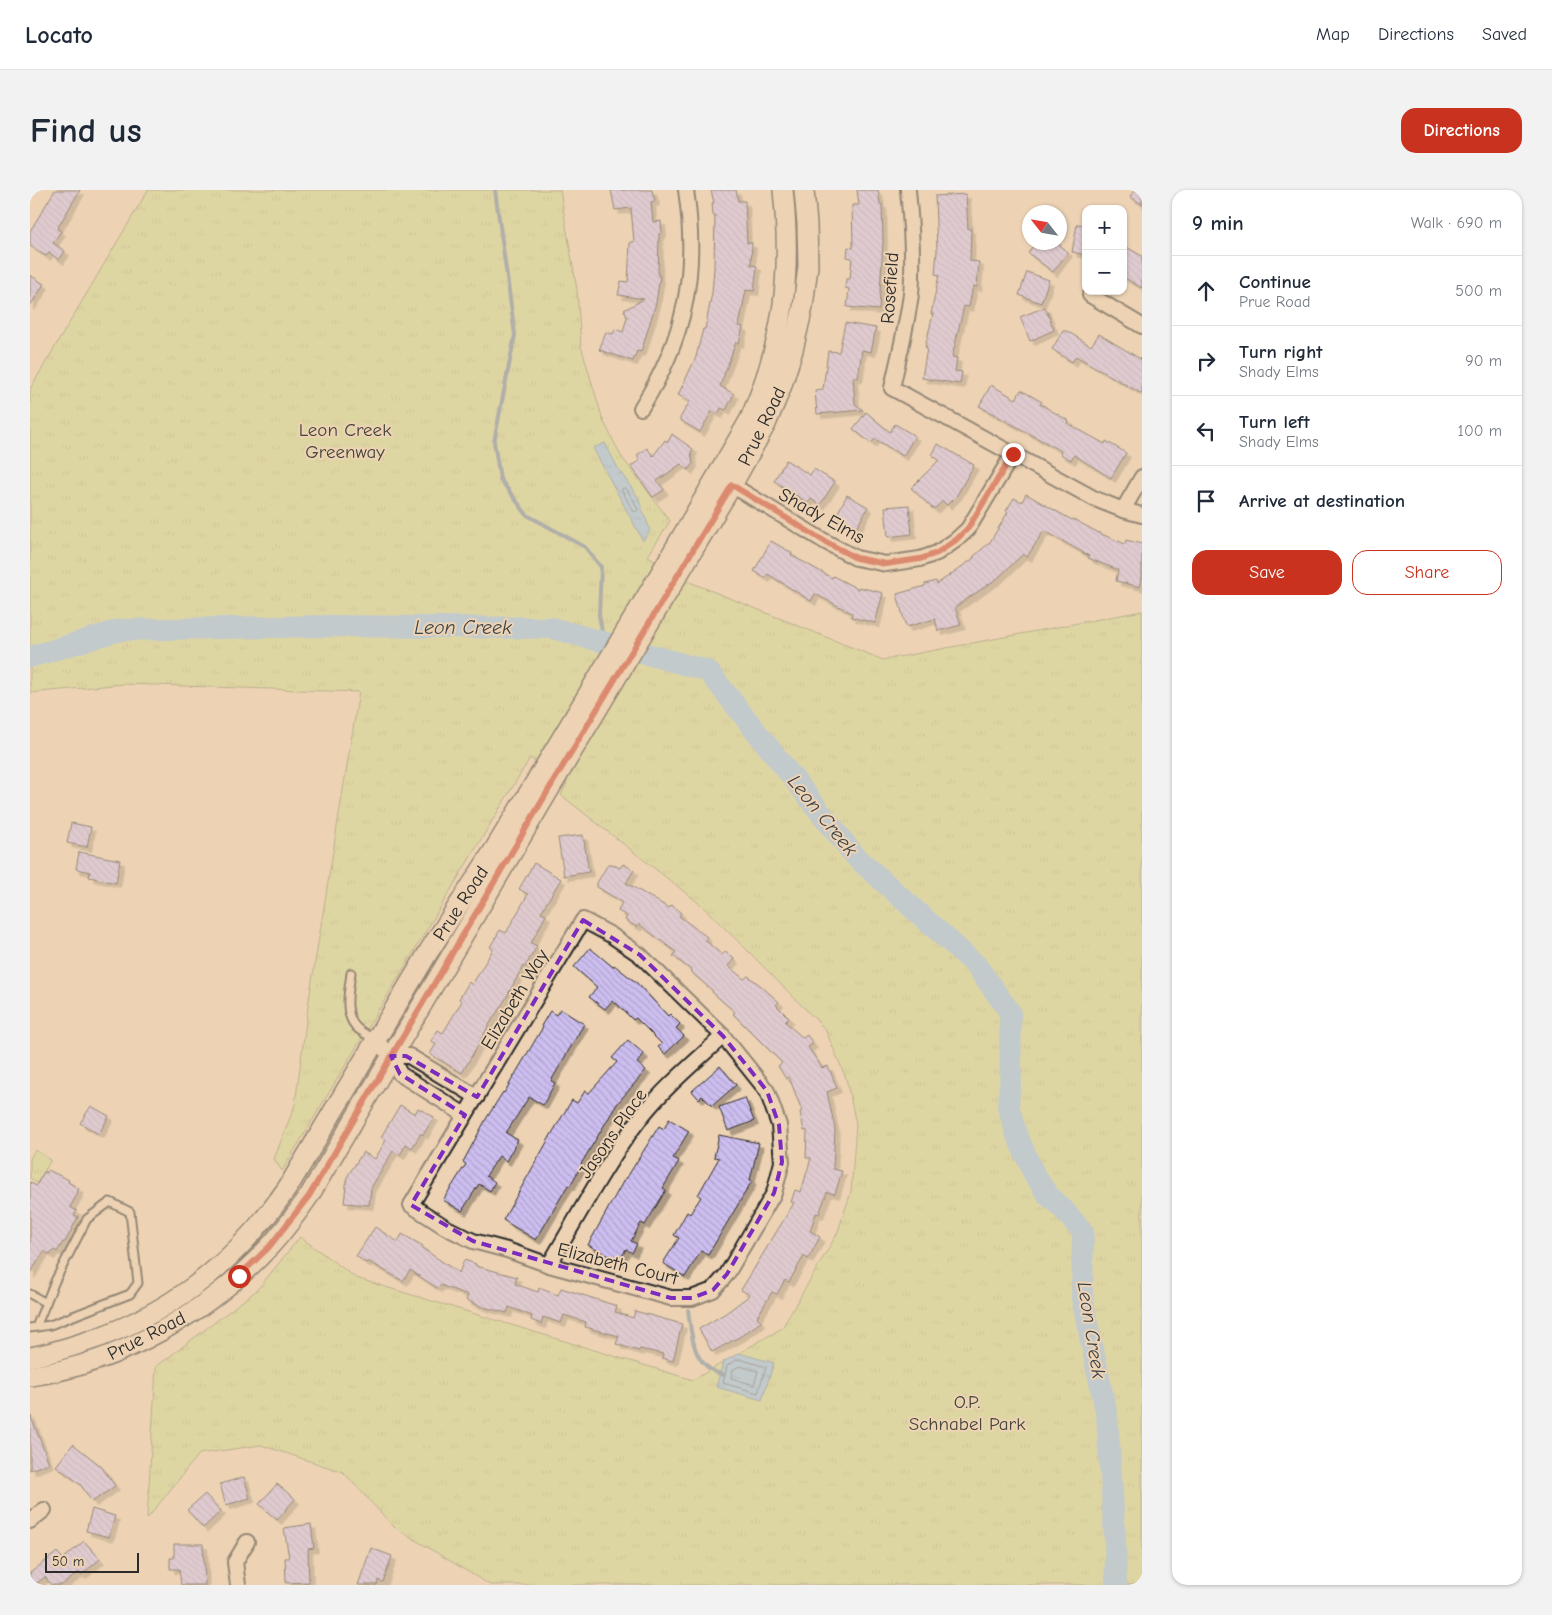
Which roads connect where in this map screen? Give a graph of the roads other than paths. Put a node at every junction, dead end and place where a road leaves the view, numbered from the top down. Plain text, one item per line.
1 (686, 190) edge
2 (783, 190) edge
3 (804, 190) edge
4 (908, 190) edge
5 (1090, 295) dead end
6 (1142, 326) edge
7 (641, 408) dead end
8 (1013, 454) junction
9 (1142, 477) edge
10 (725, 481) junction
11 (1123, 510) junction
12 (1142, 515) edge
13 (546, 780) junction
14 (583, 920) joint
15 (351, 973) dead end
16 (723, 1036) junction
17 (376, 1040) junction
18 (391, 1056) junction
19 (477, 1097) junction
20 (465, 1115) junction
21 (412, 1205) joint
22 (548, 1265) junction
23 (30, 1294) edge
24 (46, 1303) junction
25 (33, 1328) edge
26 (30, 1356) edge
27 (30, 1376) edge
28 (44, 1510) dead end
29 (30, 1521) edge
30 (247, 1542) dead end
31 (238, 1585) edge

1 - 7 street
2 - 10 main road, Prue Road
3 - 10 main road, Prue Road
4 - 8 street, Rosefield
5 - 6 street
8 - 10 street, Shady Elms
8 - 11 street
9 - 11 street
10 - 13 main road, Prue Road
11 - 12 street
13 - 17 main road, Prue Road
13 - 18 main road, Prue Road
14 - 16 street, Elizabeth Court
14 - 19 street, Elizabeth Way
15 - 17 lane
16 - 22 street, Jasons Place
16 - 22 street, Elizabeth Court
17 - 18 street
17 - 26 main road, Prue Road
18 - 19 street
18 - 20 street
18 - 27 main road, Prue Road
19 - 20 street, Elizabeth Way
20 - 21 street, Elizabeth Way
21 - 22 street, Elizabeth Court
23 - 24 lane
24 - 25 lane
24 - 25 lane
28 - 29 street
30 - 31 street

